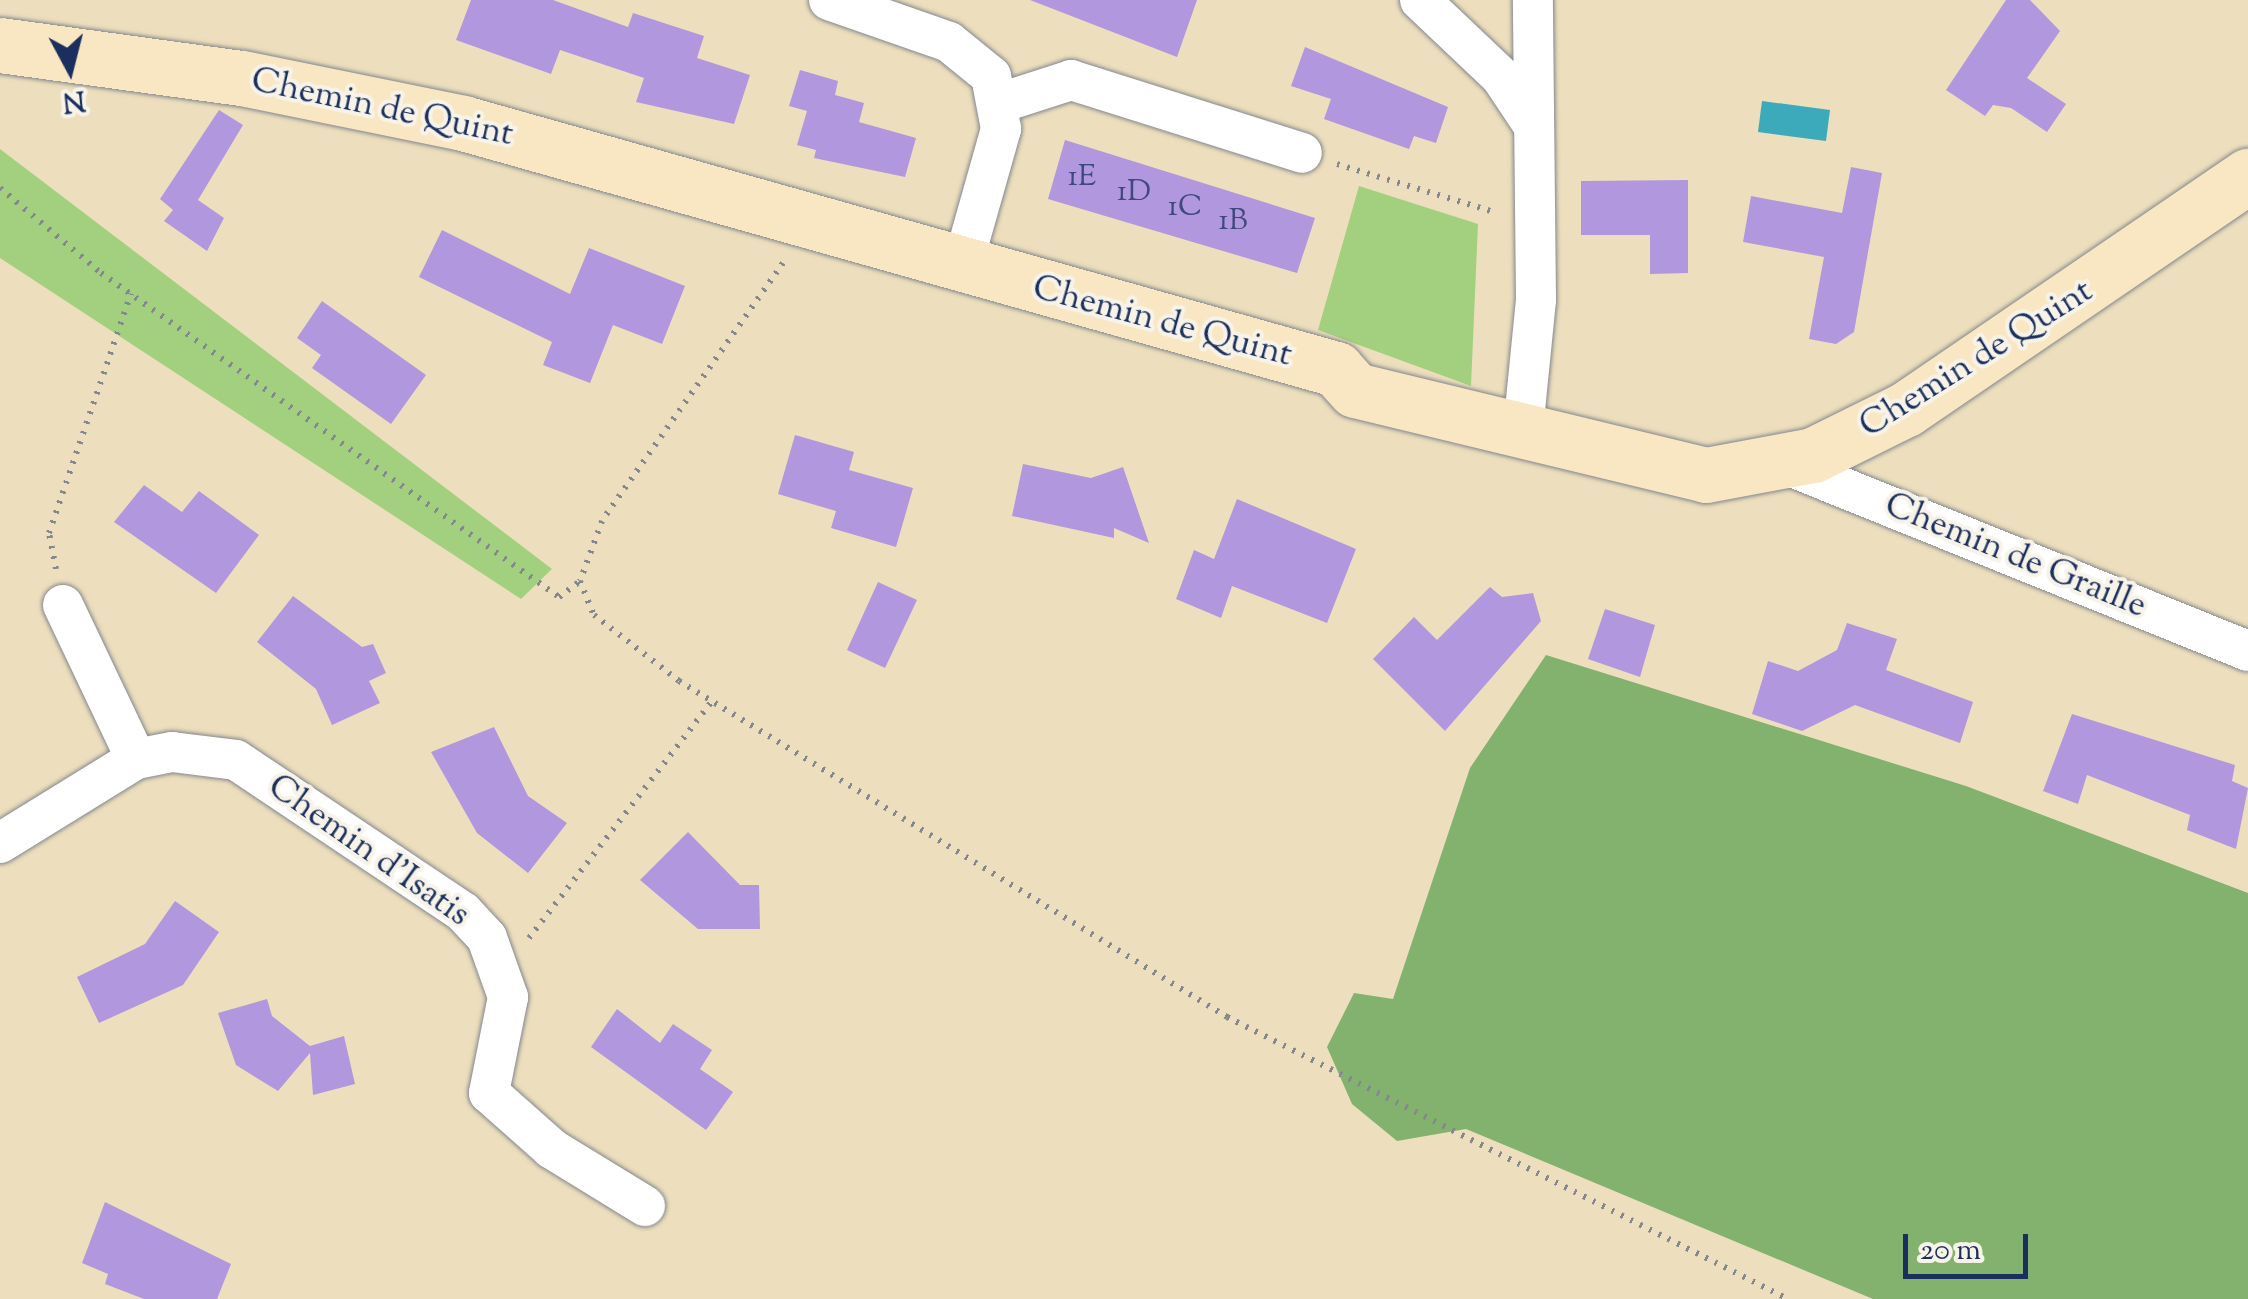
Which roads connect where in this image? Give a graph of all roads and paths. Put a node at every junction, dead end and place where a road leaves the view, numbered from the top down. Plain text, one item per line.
1 (829, 0) edge
2 (1420, 0) edge
3 (1533, 0) edge
4 (0, 44) edge
5 (1000, 102) junction
6 (1533, 125) junction
7 (1302, 153) joint
8 (2248, 176) edge
9 (0, 188) edge
10 (811, 223) junction
11 (1535, 225) junction
12 (962, 266) junction
13 (132, 294) junction
14 (1524, 430) junction
15 (1782, 464) junction
16 (580, 582) junction
17 (63, 606) joint
18 (2248, 652) edge
19 (712, 702) junction
20 (136, 760) junction
21 (0, 842) edge
22 (504, 970) junction
23 (645, 1206) dead end
24 (1788, 1299) edge

1 - 5 street
2 - 6 street
3 - 6 street
4 - 10 street, Chemin de Quint
5 - 7 street
5 - 12 street
6 - 11 street
7 - 11 path
8 - 15 street, Chemin de Quint
9 - 13 path
10 - 12 street, Chemin de Quint
10 - 16 path
11 - 14 street
12 - 14 street, Chemin de Quint
13 - 16 path
13 - 17 path
14 - 15 street, Chemin de Quint
15 - 18 street, Chemin de Graille
16 - 19 path
17 - 20 street
19 - 22 path
19 - 24 path
20 - 21 street, Chemin d'Isatis
20 - 22 street, Chemin d'Isatis
22 - 23 street

